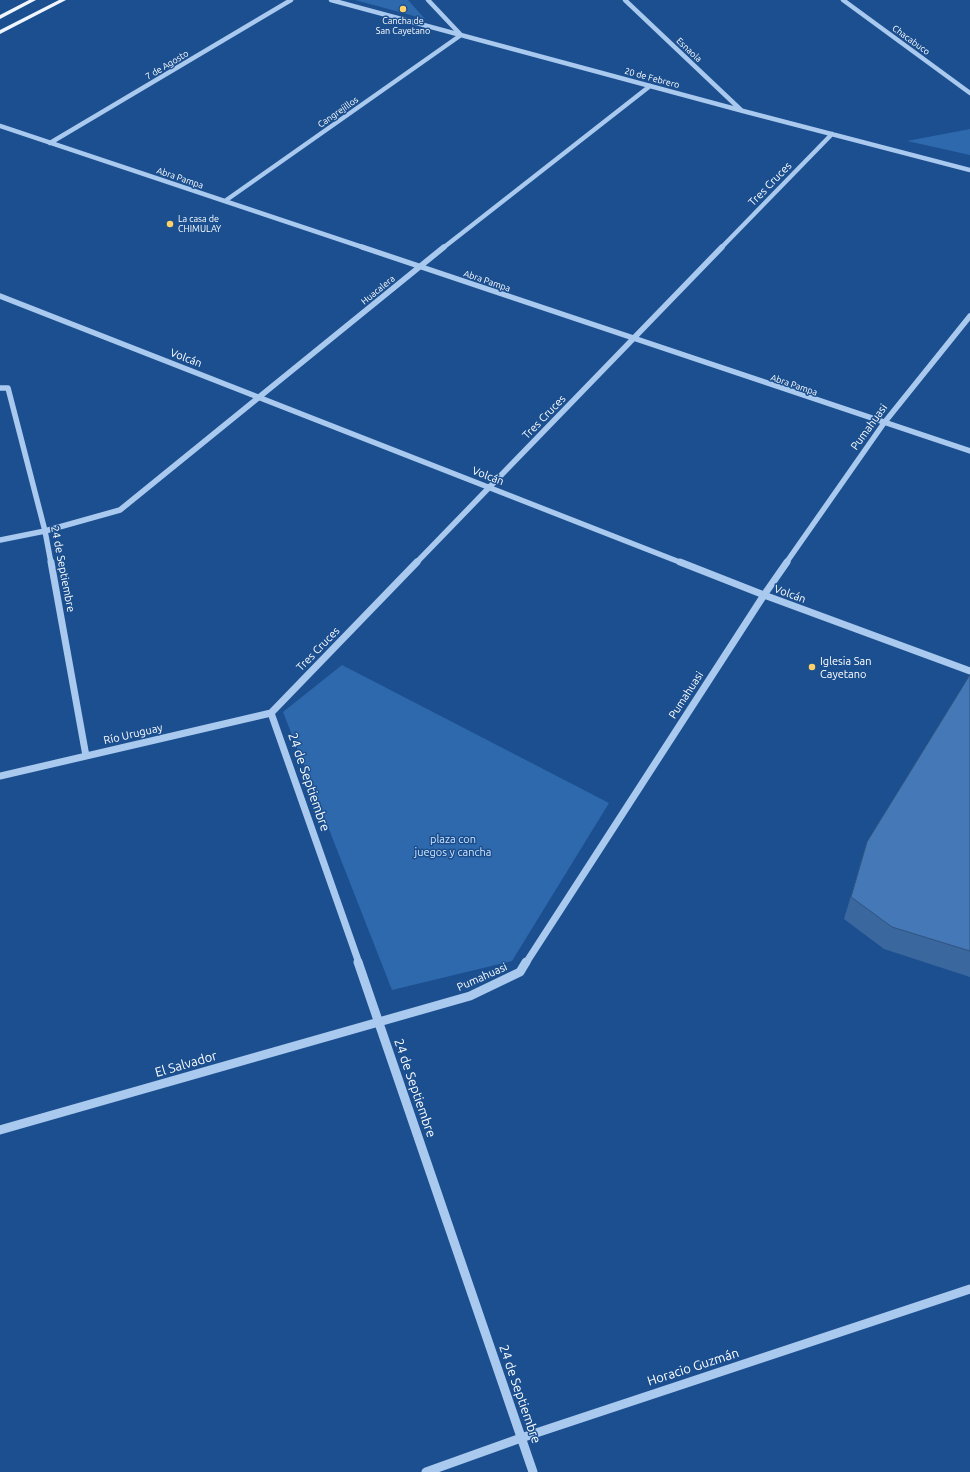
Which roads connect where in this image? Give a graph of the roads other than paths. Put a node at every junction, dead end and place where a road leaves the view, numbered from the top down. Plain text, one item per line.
1 (33, 0) edge
2 (63, 0) edge
3 (291, 0) edge
4 (331, 0) edge
5 (428, 0) edge
6 (625, 0) edge
7 (844, 0) edge
8 (0, 17) edge
9 (0, 32) edge
10 (461, 35) junction
11 (650, 86) junction
12 (970, 93) edge
13 (742, 112) junction
14 (0, 126) edge
15 (832, 134) junction
16 (50, 143) junction
17 (970, 170) edge
18 (224, 202) junction
19 (419, 267) junction
20 (0, 296) edge
21 (970, 316) edge
22 (634, 339) junction
23 (0, 388) edge
24 (258, 397) junction
25 (884, 424) junction
26 (970, 451) edge
27 (489, 487) junction
28 (45, 531) junction
29 (0, 540) edge
30 (764, 595) junction
31 (970, 671) edge
32 (271, 713) junction
33 (86, 756) junction
34 (0, 776) edge
35 (379, 1022) junction
36 (0, 1130) edge
37 (970, 1289) edge
38 (521, 1438) junction
39 (426, 1472) edge
40 (533, 1472) edge

1 - 8 main road
2 - 9 main road
3 - 16 street, 7 de Agosto
4 - 10 street, 20 de Febrero
5 - 10 street
6 - 13 street, Esnaola
7 - 12 street, Chacabuco
10 - 11 street, 20 de Febrero
10 - 18 street, Cangrejillos
11 - 13 street, 20 de Febrero
11 - 19 street, Huacalera
13 - 15 street, 20 de Febrero
14 - 16 street, Abra Pampa
15 - 17 street, 20 de Febrero
15 - 22 street, Tres Cruces
16 - 18 street, Abra Pampa
18 - 19 street, Abra Pampa
19 - 22 street, Abra Pampa
19 - 24 street, Huacalera
20 - 24 street, Volcán
21 - 25 street, Pumahuasi
22 - 25 street, Abra Pampa
22 - 27 street, Tres Cruces
23 - 28 street, 24 de Septiembre
24 - 27 street, Volcán
24 - 28 street, Huacalera
25 - 26 street, Abra Pampa
25 - 30 street, Pumahuasi
27 - 30 street, Volcán
27 - 32 street, Tres Cruces
28 - 29 street
28 - 33 street, 24 de Septiembre
30 - 31 street, Volcán
30 - 35 street, Pumahuasi
32 - 33 street, Río Uruguay
32 - 35 street, 24 de Septiembre
33 - 34 street, Río Uruguay
35 - 36 street, El Salvador
35 - 38 street, 24 de Septiembre
37 - 38 street, Horacio Guzmán
38 - 39 street, Horacio Guzmán
38 - 40 street, 24 de Septiembre

